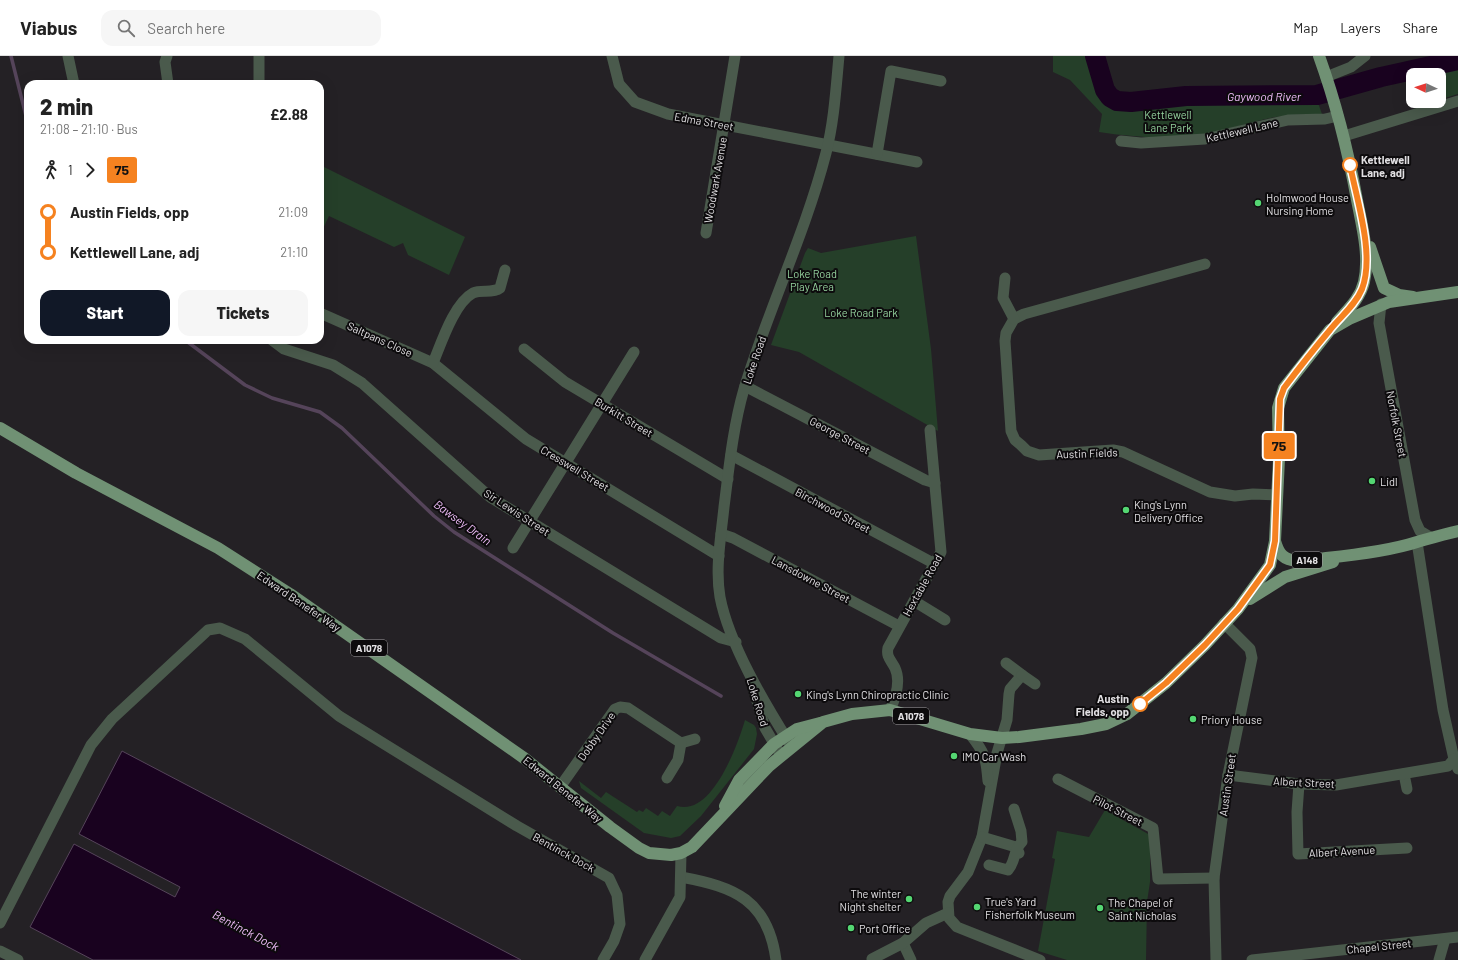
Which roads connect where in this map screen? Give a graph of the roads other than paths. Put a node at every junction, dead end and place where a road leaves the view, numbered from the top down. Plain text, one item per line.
1 (68, 56) edge
2 (167, 56) edge
3 (258, 56) edge
4 (612, 56) edge
5 (735, 56) edge
6 (839, 56) edge
7 (1319, 56) edge
8 (1365, 56) edge
9 (1326, 77) junction
10 (73, 80) edge
11 (167, 80) edge
12 (260, 80) edge
13 (941, 81) dead end
14 (1458, 101) edge
15 (1338, 116) junction
16 (725, 124) junction
17 (1344, 136) junction
18 (1121, 141) dead end
19 (828, 144) junction
20 (877, 154) junction
21 (917, 162) dead end
22 (1362, 225) junction
23 (706, 233) dead end
24 (1205, 264) dead end
25 (505, 270) dead end
26 (1005, 278) dead end
27 (1458, 292) edge
28 (1423, 298) junction
29 (1381, 304) junction
30 (324, 315) edge
31 (1014, 319) junction
32 (1330, 330) junction
33 (452, 333) dead end
34 (277, 344) edge
35 (524, 349) dead end
36 (634, 352) dead end
37 (436, 365) junction
38 (745, 386) junction
39 (603, 405) junction
40 (0, 428) edge
41 (930, 430) dead end
42 (731, 456) junction
43 (566, 463) junction
44 (728, 480) junction
45 (935, 483) junction
46 (1278, 495) junction
47 (530, 522) junction
48 (1458, 531) edge
49 (721, 534) junction
50 (1430, 537) junction
51 (1275, 541) junction
52 (1417, 542) junction
53 (513, 548) dead end
54 (719, 556) junction
55 (1349, 556) junction
56 (935, 564) junction
57 (914, 601) junction
58 (1238, 609) junction
59 (945, 620) dead end
60 (1224, 623) junction
61 (899, 626) junction
62 (736, 642) junction
63 (1006, 663) dead end
64 (747, 669) junction
65 (1022, 675) junction
66 (1035, 684) dead end
67 (890, 710) junction
68 (823, 722) junction
69 (970, 734) junction
70 (786, 736) junction
71 (1002, 738) junction
72 (695, 739) dead end
73 (681, 743) junction
74 (774, 744) junction
75 (792, 747) junction
76 (782, 756) junction
77 (1456, 764) edge
78 (1404, 774) junction
79 (1228, 775) junction
80 (667, 778) dead end
81 (1058, 779) dead end
82 (1299, 784) junction
83 (560, 787) junction
84 (1407, 789) dead end
85 (989, 793) junction
86 (1014, 809) dead end
87 (717, 820) junction
88 (982, 837) junction
89 (1407, 848) dead end
90 (1018, 850) junction
91 (681, 853) junction
92 (990, 865) dead end
93 (681, 877) junction
94 (1214, 878) junction
95 (948, 913) junction
96 (0, 923) edge
97 (1458, 937) edge
98 (1445, 939) junction
99 (903, 943) junction
100 (0, 950) edge
101 (1325, 956) edge
102 (872, 959) edge
103 (18, 960) edge
104 (603, 960) edge
105 (645, 960) edge
106 (776, 960) edge
107 (911, 960) edge
108 (1040, 960) edge
109 (1216, 960) edge
110 (1252, 960) edge
111 (1439, 960) edge

1 - 10 street
2 - 11 street
3 - 12 street
4 - 16 street, Edma Street
5 - 16 street, Woodwark Avenue
6 - 19 street, Loke Road
7 - 9 main road
8 - 9 street
9 - 15 main road
13 - 20 street
14 - 17 street
15 - 17 main road
15 - 18 street, Kettlewell Lane
16 - 19 street, Edma Street
16 - 23 street, Woodwark Avenue
17 - 22 main road
19 - 20 street, Edma Street
19 - 38 street, Loke Road
20 - 21 street, Edma Street
22 - 28 main road
22 - 32 main road
24 - 31 street
25 - 37 street
26 - 31 street
27 - 28 main road
28 - 29 main road
29 - 32 main road
29 - 50 street, Norfolk Street
30 - 37 street, Saltpans Close
31 - 46 street, Austin Fields
32 - 46 main road
33 - 37 street
34 - 47 street, Sir Lewis Street
35 - 39 street, Burkitt Street
36 - 39 street
37 - 43 street, Cresswell Street
38 - 42 street, Loke Road
38 - 45 street, George Street
39 - 43 street
39 - 44 street, Burkitt Street
40 - 83 main road, Edward Benefer Way / A1078
41 - 45 street, Hextable Road
42 - 44 street, Loke Road
42 - 56 street, Birchwood Street
43 - 47 street
43 - 54 street, Cresswell Street
44 - 49 street, Loke Road
45 - 56 street, Hextable Road
46 - 51 main road
47 - 53 street
47 - 62 street, Sir Lewis Street
48 - 50 main road, A148
49 - 54 street, Loke Road
49 - 61 street, Lansdowne Street
50 - 52 main road, A148
51 - 55 main road, A148
51 - 58 main road, A1078
52 - 55 main road, A148
52 - 77 street
54 - 62 street, Loke Road
55 - 58 main road
56 - 57 street, Hextable Road
57 - 59 street
57 - 61 street, Hextable Road
58 - 60 main road, A1078
60 - 71 main road, A1078
60 - 79 street, Austin Street
61 - 67 street, Hextable Road
62 - 64 street, Loke Road
63 - 65 street
64 - 70 street, Loke Road
64 - 74 street, Loke Road
65 - 66 street
65 - 71 street
67 - 68 main road, A1078
67 - 69 main road, A1078
68 - 70 main road, Edward Benefer Way / A1078
68 - 75 main road, A1078
69 - 71 main road, A1078
69 - 85 street
70 - 74 main road, Edward Benefer Way / A1078
70 - 75 street, Loke Road
71 - 85 street
72 - 73 street
73 - 80 street
73 - 83 street, Dobby Drive
74 - 76 street, Loke Road
74 - 87 main road, Edward Benefer Way / A1078
75 - 76 main road, A1078
76 - 87 main road, Edward Benefer Way / A1078
77 - 78 street, Albert Street
78 - 82 street, Albert Street
78 - 84 street
79 - 82 street, Albert Street
79 - 94 street, Austin Street
81 - 94 street, Pilot Street
82 - 89 street, Albert Avenue
83 - 91 main road, Edward Benefer Way / A1078
85 - 88 street
86 - 90 street
87 - 91 main road, Edward Benefer Way / A1078
88 - 90 street
88 - 95 street
90 - 92 street
91 - 93 street
93 - 105 street
93 - 106 street
94 - 109 street, Austin Street
95 - 99 street
95 - 108 street
96 - 104 street, Bentinck Dock
97 - 98 street, Chapel Street
98 - 101 street, Chapel Street
98 - 111 street
99 - 102 street
99 - 107 street
100 - 103 street
101 - 110 street, Chapel Street

